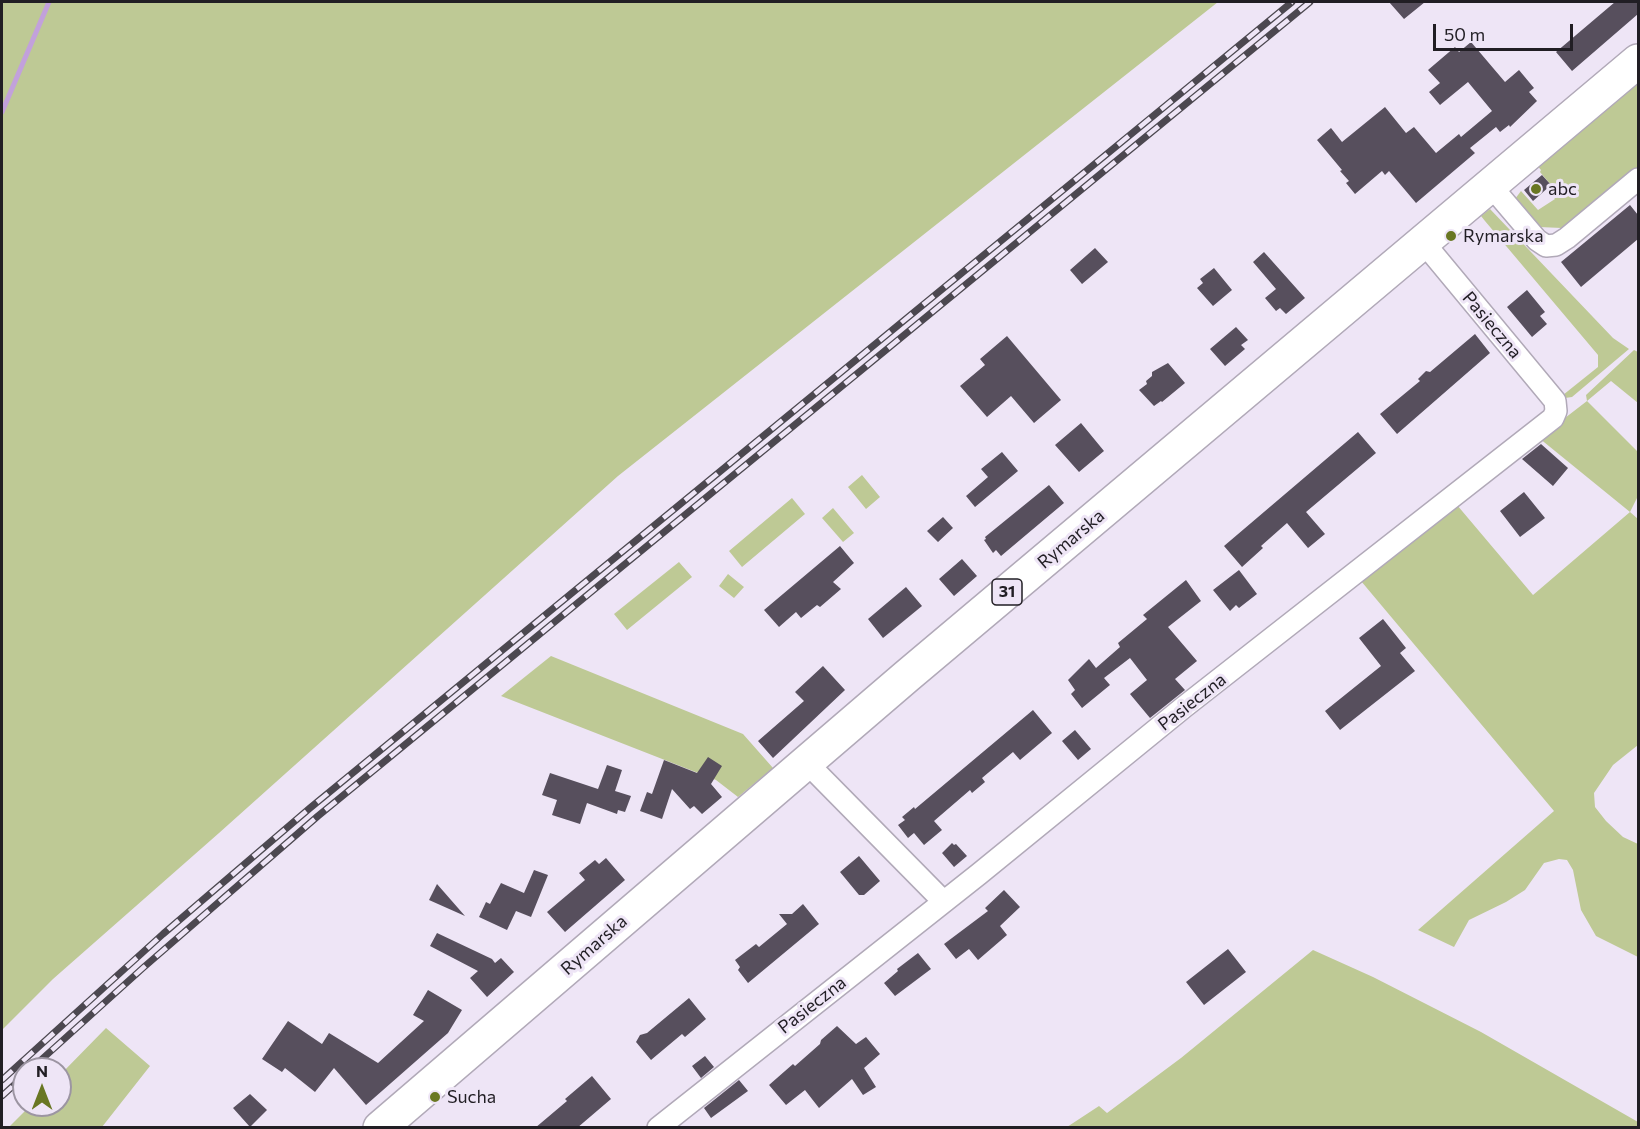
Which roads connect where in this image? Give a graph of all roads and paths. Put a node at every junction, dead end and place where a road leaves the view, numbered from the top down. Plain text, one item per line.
1 (1638, 61) edge
2 (1638, 179) edge
3 (1491, 186) junction
4 (1424, 243) junction
5 (806, 762) junction
6 (943, 901) junction
7 (380, 1128) edge
8 (658, 1128) edge

1 - 3 main road, Rymarska / 31
2 - 3 street
3 - 4 main road, Rymarska / 31
4 - 5 main road, Rymarska / 31
4 - 6 street, Pasieczna
5 - 6 street
5 - 7 main road, Rymarska / 31
6 - 8 street, Pasieczna

